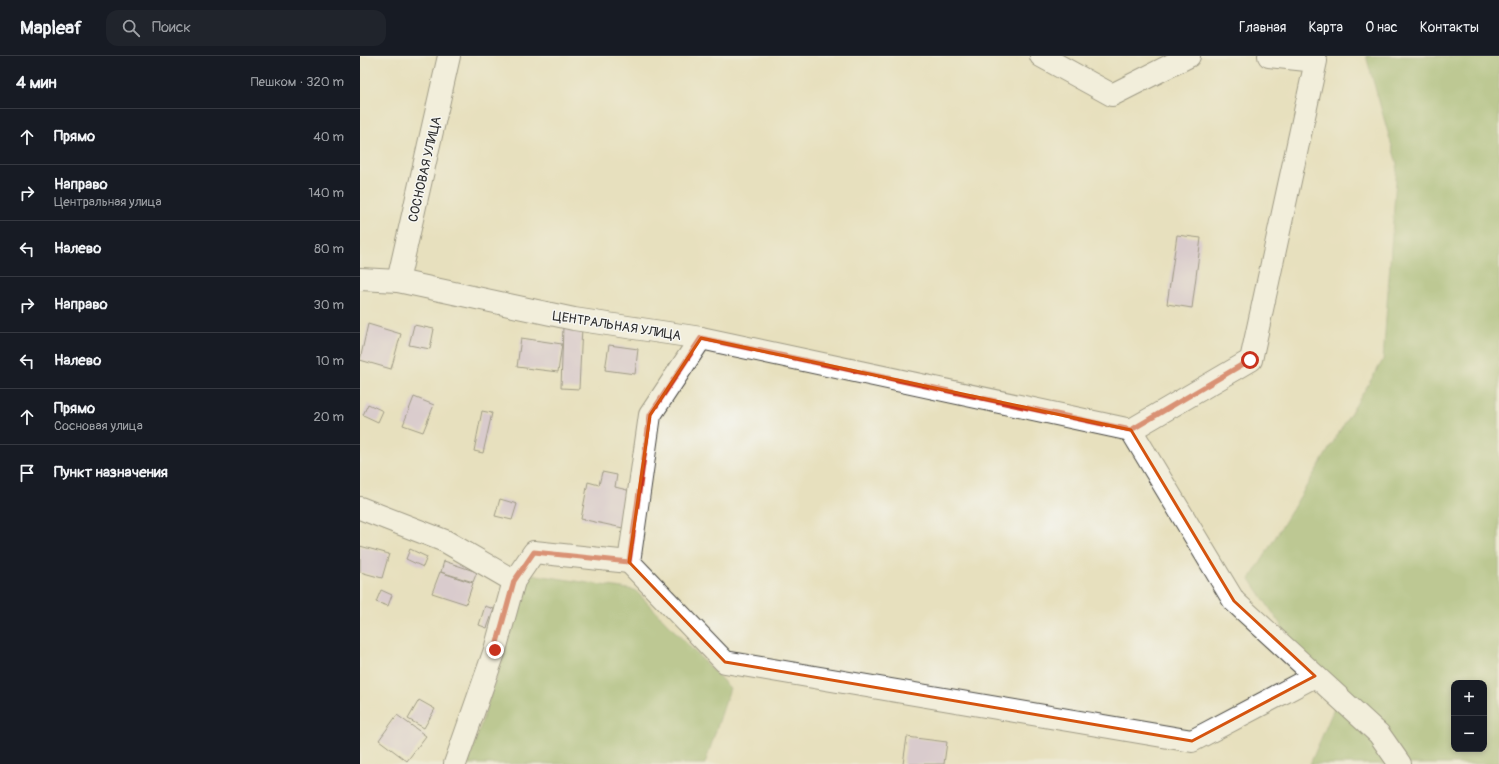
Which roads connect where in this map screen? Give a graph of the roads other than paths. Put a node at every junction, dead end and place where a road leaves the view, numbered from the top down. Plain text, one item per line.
1 (449, 56) edge
2 (1041, 56) edge
3 (1189, 56) edge
4 (1269, 56) edge
5 (360, 279) edge
6 (398, 281) junction
7 (701, 338) junction
8 (1131, 430) junction
9 (360, 508) edge
10 (629, 562) junction
11 (514, 581) junction
12 (1315, 676) junction
13 (455, 764) edge
14 (1400, 764) edge

1 - 6 street, СОСНОВАЯ УЛИЦА
2 - 3 street
4 - 8 street
5 - 6 street, ЦЕНТРАЛЬНАЯ УЛИЦА
6 - 7 street, ЦЕНТРАЛЬНАЯ УЛИЦА
7 - 8 street, ЦЕНТРАЛЬНАЯ УЛИЦА
7 - 10 street
8 - 12 street
9 - 11 street
10 - 11 street
10 - 12 street
11 - 13 street
12 - 14 street

